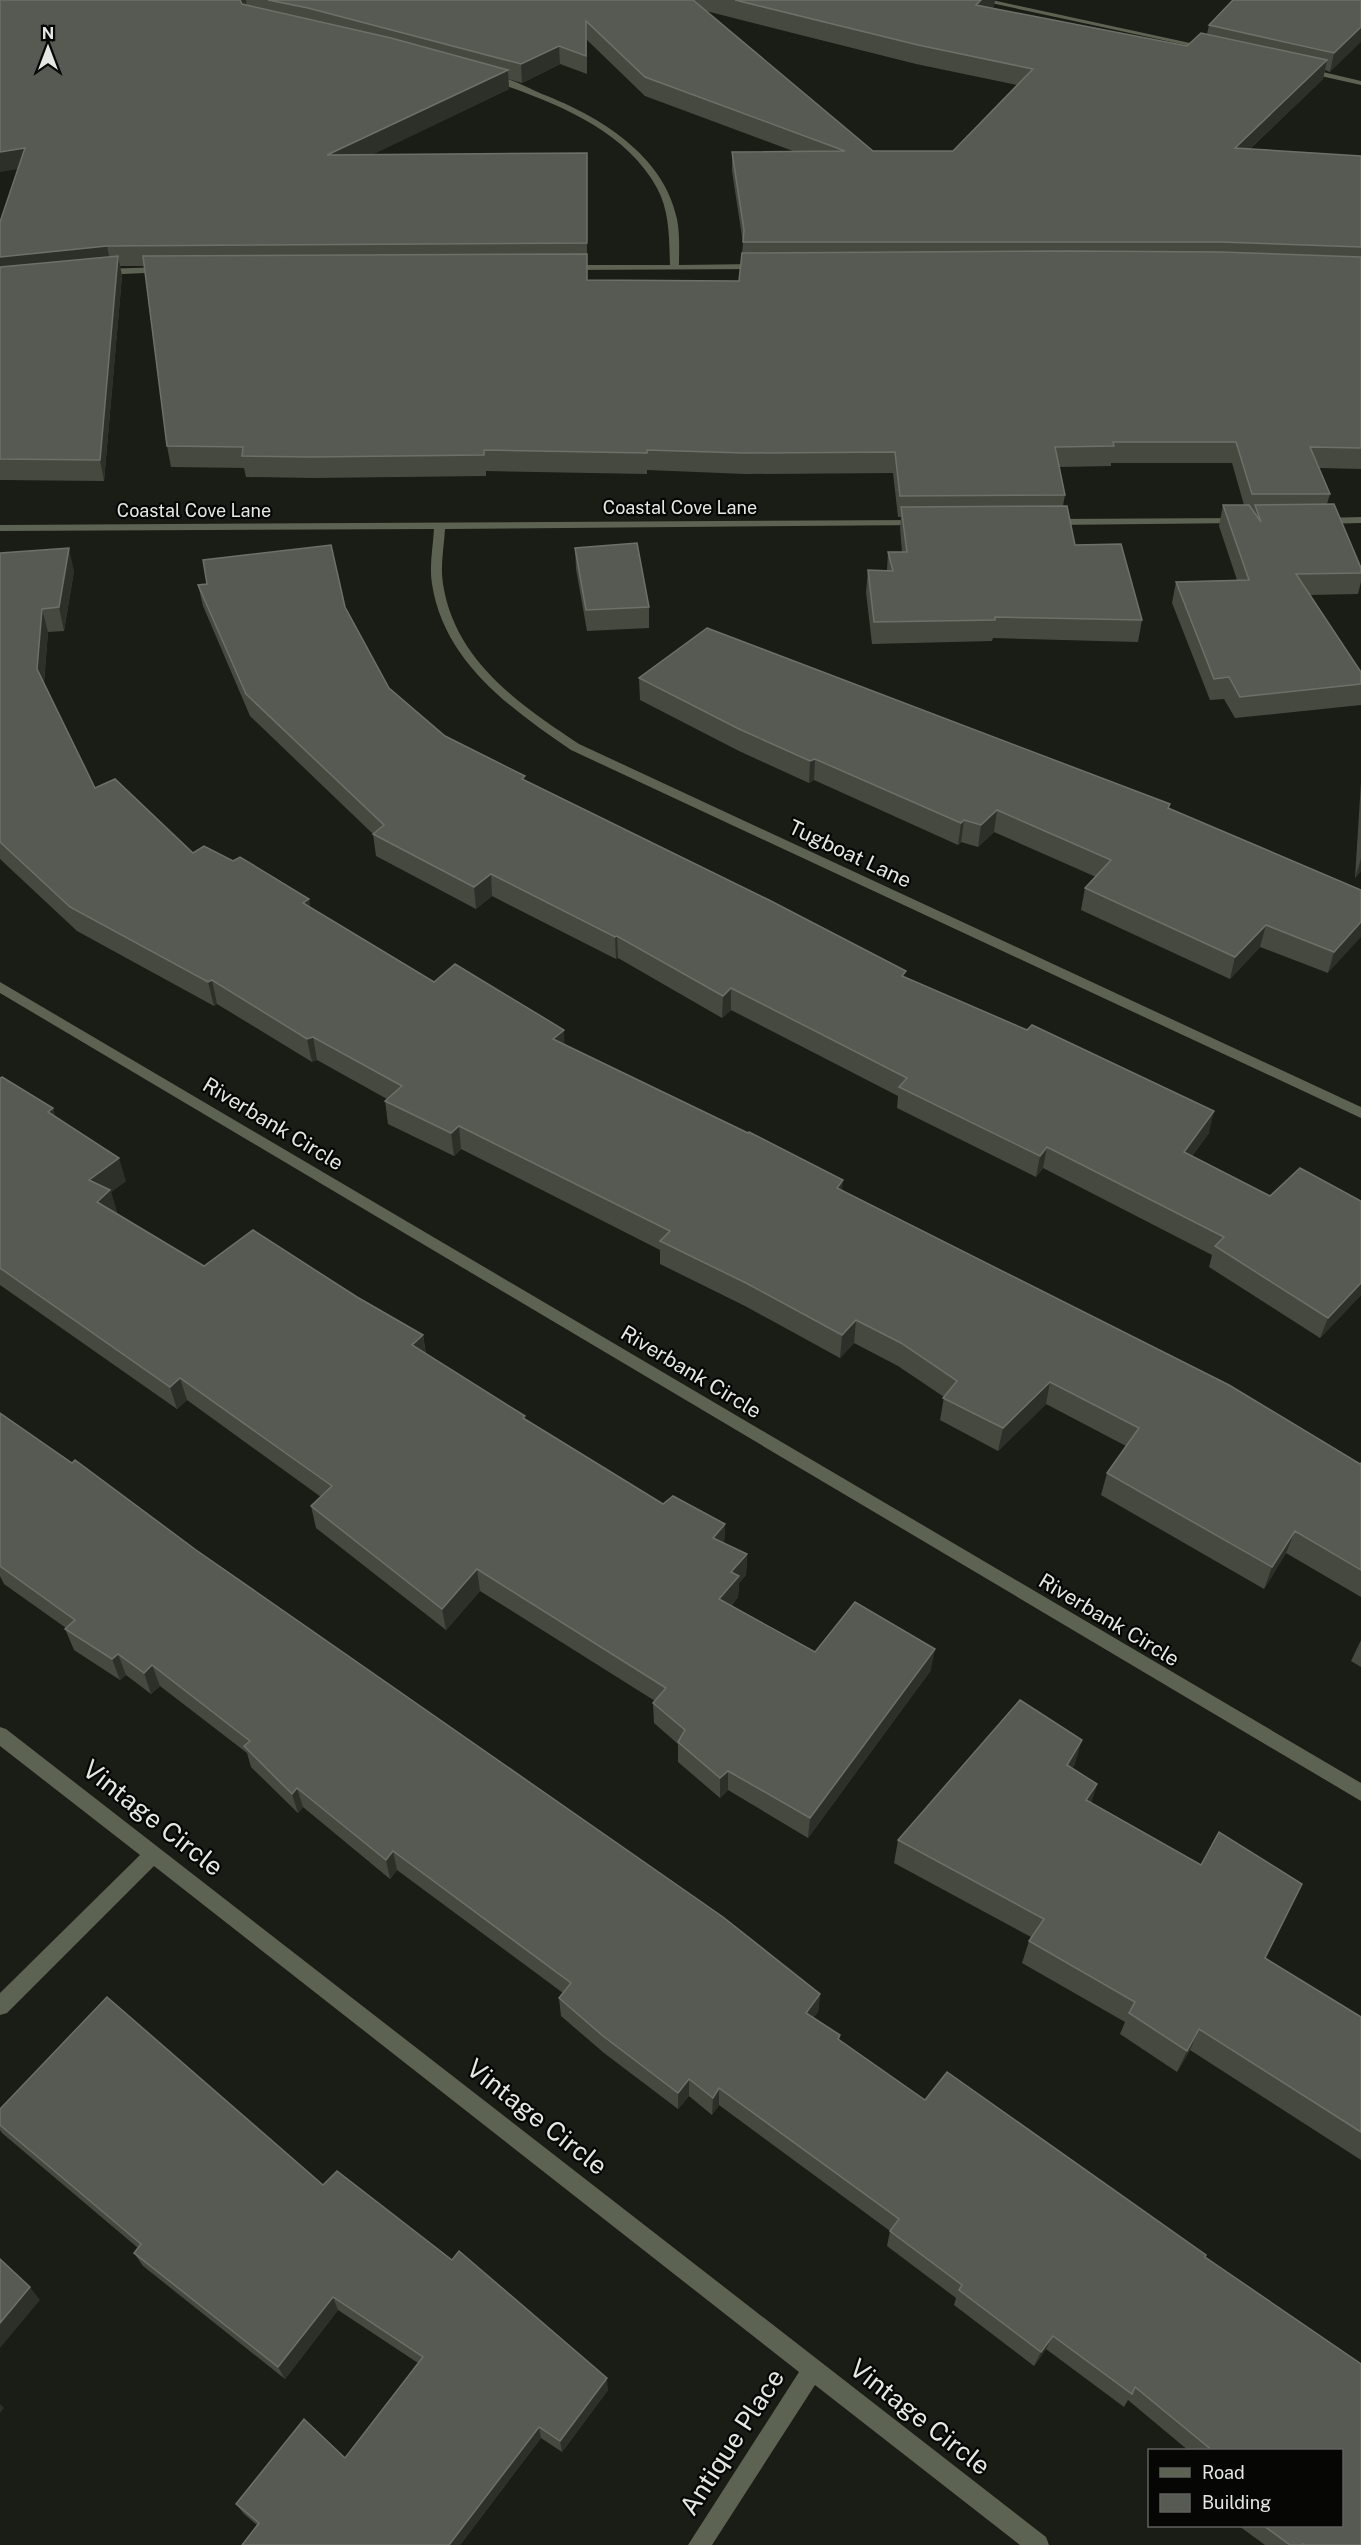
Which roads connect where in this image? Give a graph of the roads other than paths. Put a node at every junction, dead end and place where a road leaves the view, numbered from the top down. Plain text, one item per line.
1 (981, 0) edge
2 (1217, 50) edge
3 (1299, 68) edge
4 (478, 74) edge
5 (1361, 83) edge
6 (770, 267) edge
7 (555, 268) edge
8 (675, 268) junction
9 (171, 270) edge
10 (88, 273) edge
11 (1361, 520) edge
12 (1253, 521) edge
13 (1313, 521) edge
14 (1038, 522) edge
15 (930, 523) edge
16 (440, 526) junction
17 (0, 528) edge
18 (0, 987) edge
19 (1361, 1113) edge
20 (0, 1735) edge
21 (1361, 1793) edge
22 (153, 1854) junction
23 (0, 2006) edge
24 (813, 2369) junction
25 (699, 2545) edge
26 (1038, 2545) edge

1 - 2 street
3 - 5 street
4 - 8 street
6 - 8 street
7 - 8 street
9 - 10 street
11 - 13 street
12 - 14 street
15 - 16 street, Coastal Cove Lane
16 - 17 street, Coastal Cove Lane
16 - 19 street, Tugboat Lane
18 - 21 street, Riverbank Circle
20 - 22 street, Vintage Circle
22 - 23 street
22 - 24 street, Vintage Circle
24 - 25 street, Antique Place
24 - 26 street, Vintage Circle

